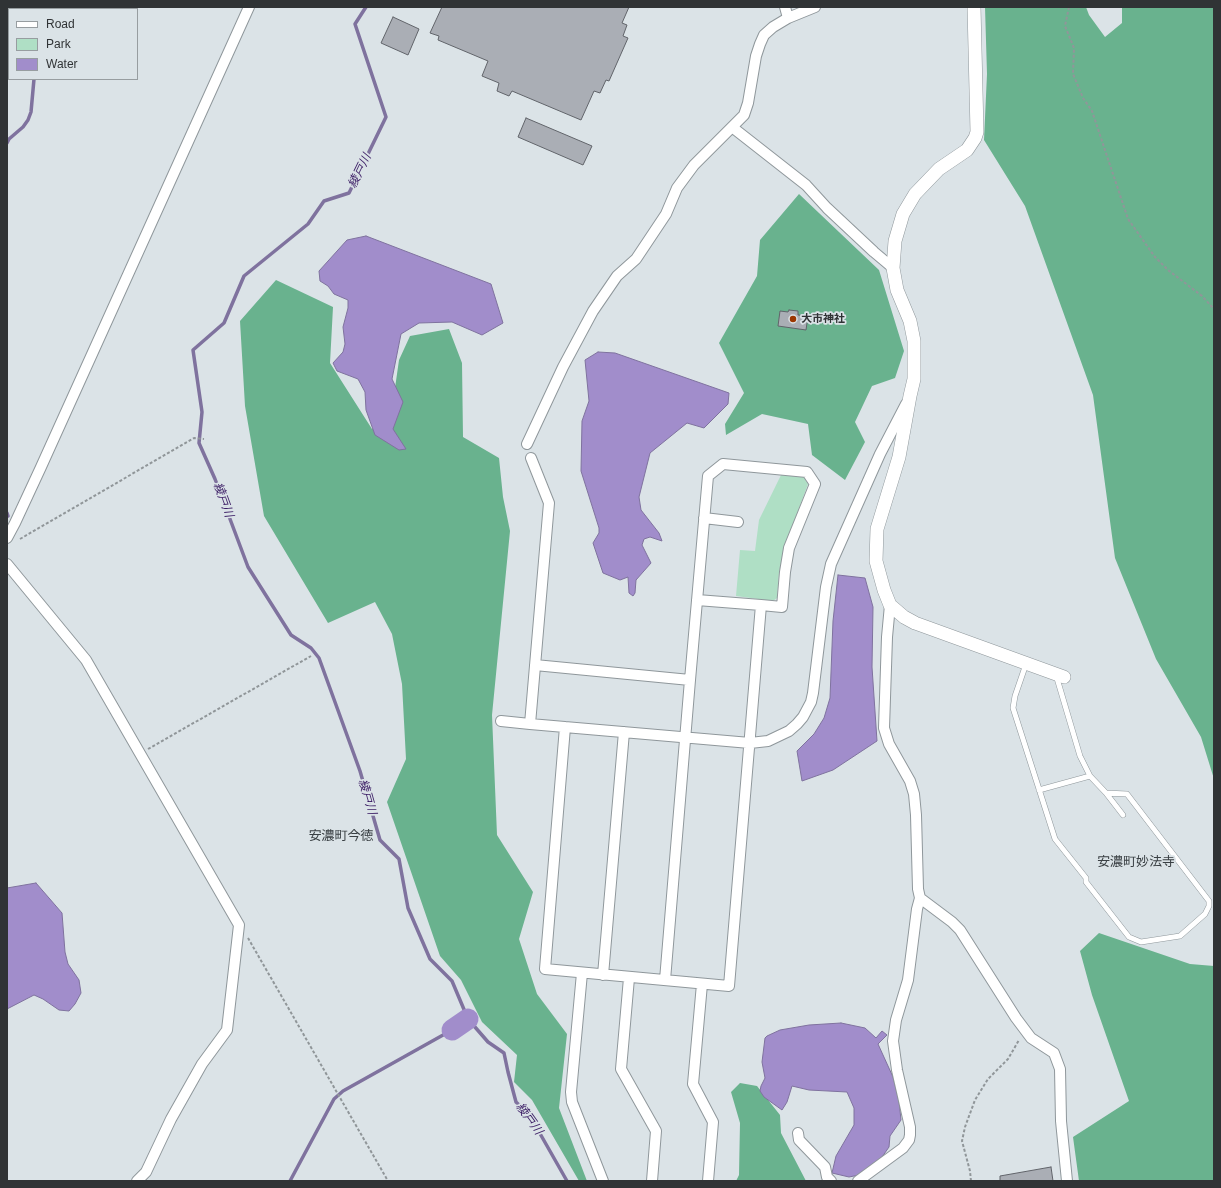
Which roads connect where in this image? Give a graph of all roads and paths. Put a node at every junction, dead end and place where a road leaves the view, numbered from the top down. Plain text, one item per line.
1 (249, 7) edge
2 (785, 7) edge
3 (815, 7) edge
4 (974, 7) edge
5 (1069, 7) edge
6 (788, 18) junction
7 (732, 127) junction
8 (893, 268) junction
9 (1214, 310) edge
10 (910, 396) junction
11 (204, 440) dead end
12 (528, 444) dead end
13 (531, 458) dead end
14 (704, 518) junction
15 (738, 522) dead end
16 (12, 539) edge
17 (7, 564) edge
18 (697, 600) junction
19 (761, 605) junction
20 (890, 605) junction
21 (311, 656) dead end
22 (1026, 664) junction
23 (535, 665) junction
24 (1060, 676) joint
25 (690, 680) junction
26 (501, 721) dead end
27 (530, 724) junction
28 (565, 727) junction
29 (624, 732) junction
30 (686, 737) junction
31 (750, 743) junction
32 (140, 754) junction
33 (1090, 776) junction
34 (1039, 790) junction
35 (1106, 793) junction
36 (1123, 815) dead end
37 (920, 898) junction
38 (239, 925) junction
39 (582, 973) junction
40 (603, 975) junction
41 (629, 978) junction
42 (665, 980) junction
43 (702, 984) junction
44 (1025, 1030) junction
45 (798, 1133) dead end
46 (137, 1181) edge
47 (388, 1181) edge
48 (603, 1181) edge
49 (652, 1181) edge
50 (708, 1181) edge
51 (831, 1181) edge
52 (858, 1181) edge
53 (971, 1181) edge
54 (1067, 1181) edge

1 - 16 street
2 - 6 street
3 - 6 street
4 - 8 street
5 - 9 path
6 - 7 street
7 - 8 street
7 - 12 street
8 - 10 street
10 - 20 street
10 - 31 street
11 - 16 path
13 - 23 street
14 - 15 street
14 - 18 street
14 - 19 street
17 - 32 street
18 - 19 street
18 - 25 street
19 - 31 street
20 - 22 street
20 - 37 street
21 - 32 path
22 - 24 street
22 - 34 lane
23 - 25 street
23 - 27 street
24 - 33 lane
25 - 30 street
26 - 27 street
27 - 28 street
28 - 29 street
28 - 39 street
29 - 30 street
29 - 40 street
30 - 31 street
30 - 42 street
31 - 43 street
32 - 38 street
33 - 34 lane
33 - 35 lane
34 - 35 lane
35 - 36 lane
37 - 44 street
37 - 52 street
38 - 46 street
38 - 47 path
39 - 40 street
39 - 48 street
40 - 41 street
41 - 42 street
41 - 49 street
42 - 43 street
43 - 50 street
44 - 53 path
44 - 54 street
45 - 51 street

